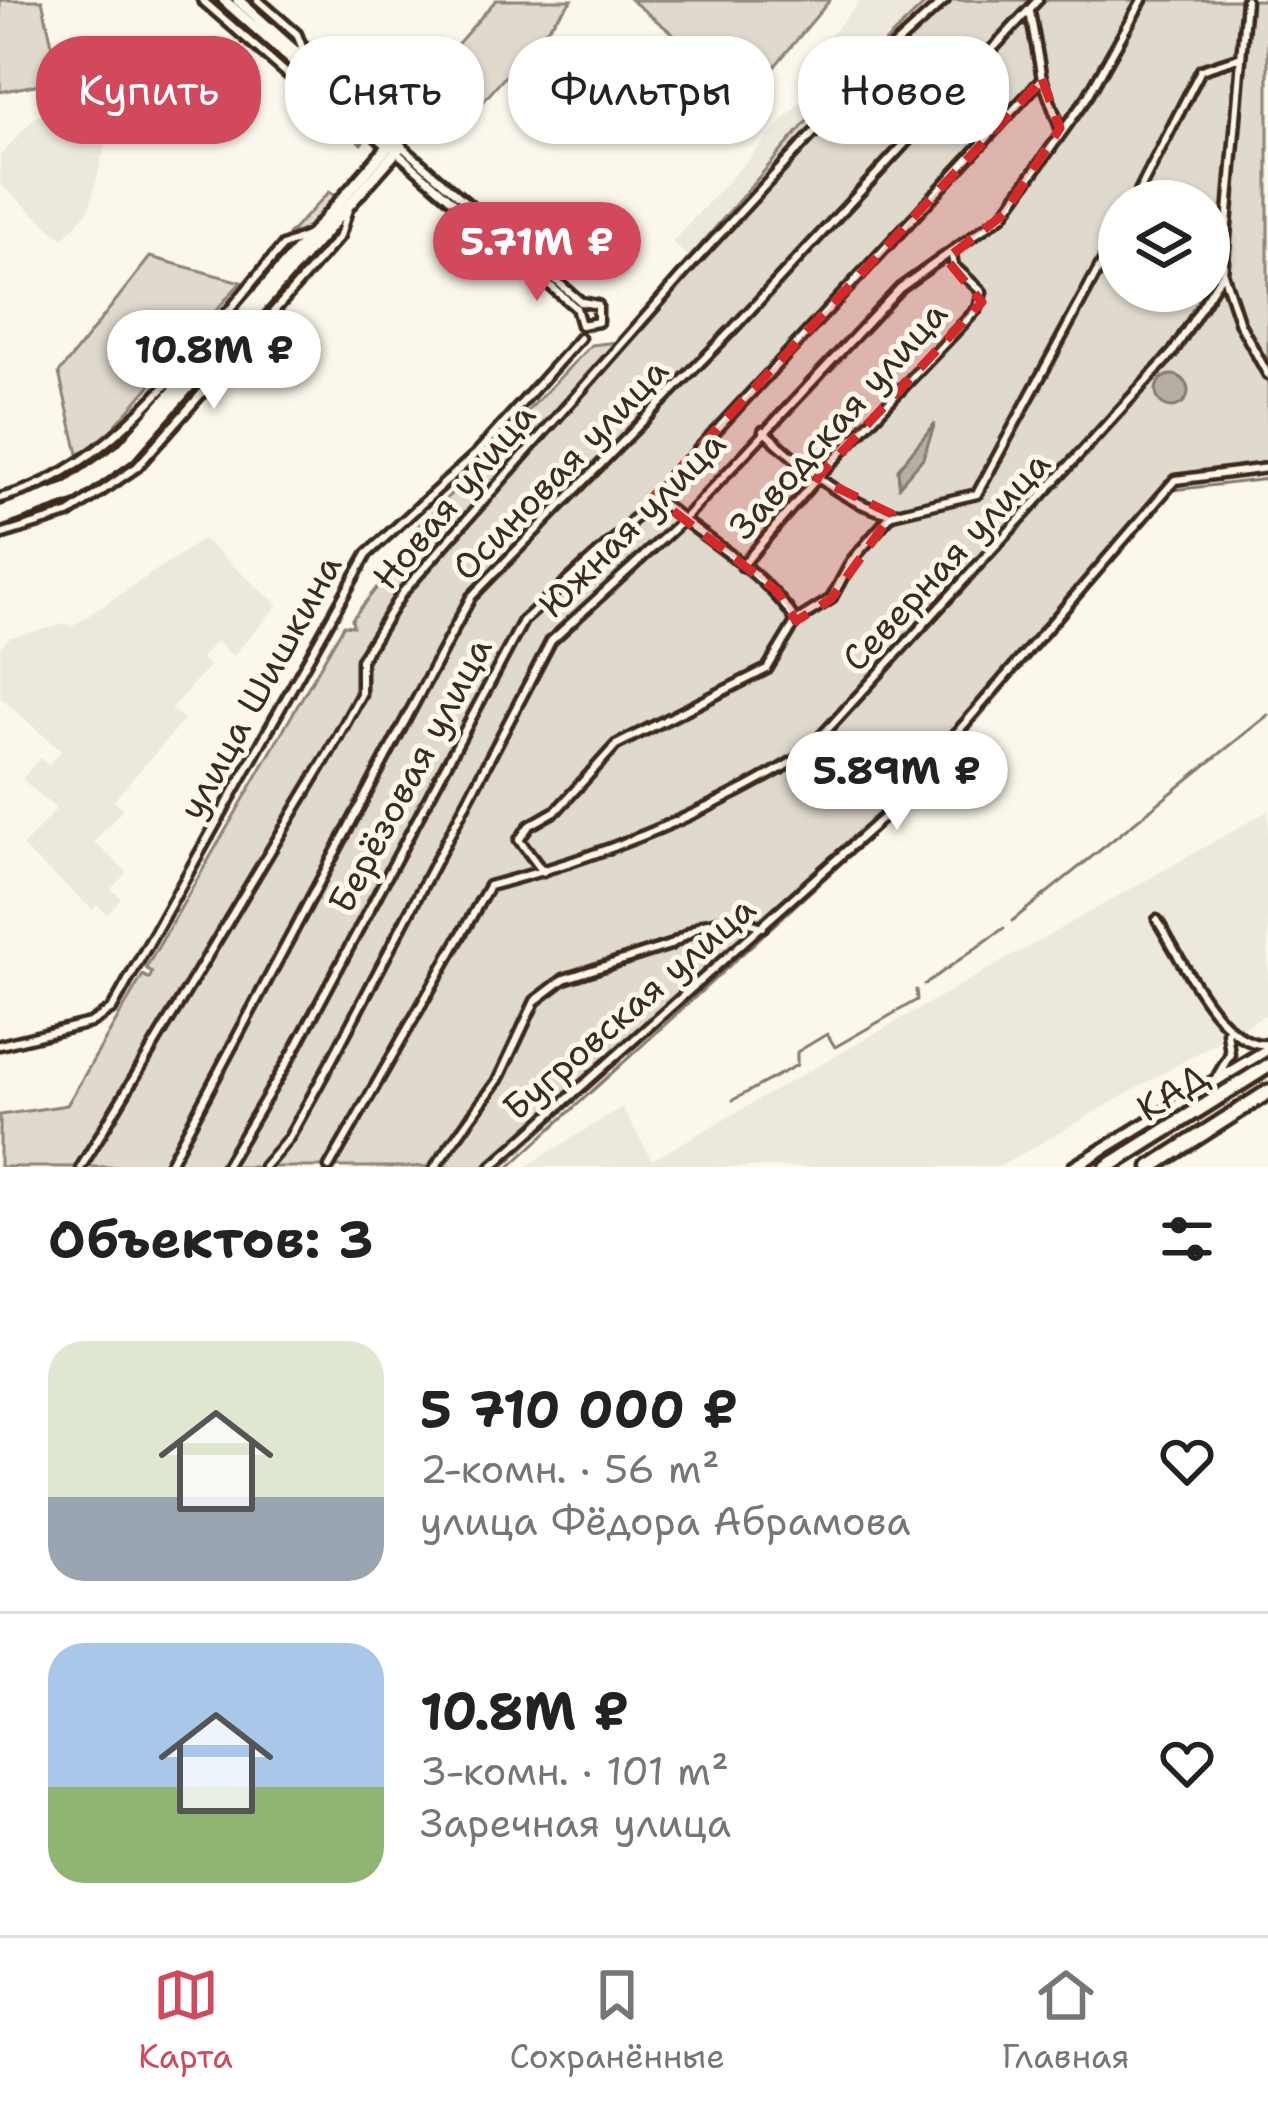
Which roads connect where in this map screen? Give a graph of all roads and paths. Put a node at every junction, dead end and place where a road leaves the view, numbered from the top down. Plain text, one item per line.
1 (202, 0) edge
2 (224, 0) edge
3 (238, 0) edge
4 (258, 0) edge
5 (946, 0) edge
6 (1038, 0) edge
7 (1142, 0) edge
8 (1246, 0) edge
9 (1030, 12) junction
10 (298, 36) edge
11 (285, 42) edge
12 (285, 54) edge
13 (1240, 57) junction
14 (285, 72) edge
15 (1042, 80) junction
16 (1060, 128) junction
17 (392, 144) edge
18 (395, 146) junction
19 (1145, 180) edge
20 (1230, 184) edge
21 (349, 205) junction
22 (312, 234) junction
23 (952, 255) junction
24 (1098, 270) edge
25 (1230, 294) edge
26 (579, 305) dead end
27 (1199, 312) edge
28 (580, 338) dead end
29 (1268, 375) edge
30 (763, 431) junction
31 (1268, 468) edge
32 (817, 478) junction
33 (654, 496) junction
34 (0, 498) edge
35 (892, 514) junction
36 (0, 517) edge
37 (682, 521) junction
38 (0, 535) edge
39 (742, 566) junction
40 (796, 621) junction
41 (543, 872) junction
42 (1157, 920) dead end
43 (763, 927) junction
44 (1226, 1029) junction
45 (0, 1045) edge
46 (1268, 1046) edge
47 (1268, 1066) edge
48 (1209, 1085) junction
49 (1268, 1092) edge
50 (81, 1167) edge
51 (167, 1167) edge
52 (225, 1167) edge
53 (264, 1167) edge
54 (329, 1167) edge
55 (435, 1167) edge
56 (491, 1167) edge
57 (1074, 1167) edge
58 (1107, 1167) edge
59 (1150, 1167) edge

1 - 14 street
2 - 12 street
3 - 11 street
4 - 10 street
5 - 50 street, Новая улица
6 - 9 street, Осиновая улица
7 - 16 street, Южная улица
8 - 13 street
9 - 15 street
9 - 51 street, Осиновая улица
13 - 19 street
13 - 20 street
15 - 16 street
15 - 33 street, Берёзовая улица
16 - 23 street, Южная улица
17 - 18 street
18 - 21 street
18 - 22 street
18 - 26 street
21 - 36 street
21 - 38 street
22 - 34 street
22 - 36 street
23 - 30 street, Южная улица
23 - 32 street, Заводская улица
24 - 35 street
25 - 29 street
27 - 41 street, Северная улица
28 - 45 street, улица Шишкина
30 - 32 street
30 - 37 street, Южная улица
31 - 43 street, Бугровская улица
32 - 35 street
32 - 39 street, Заводская улица
33 - 37 street
33 - 52 street, Берёзовая улица
35 - 40 street
37 - 39 street
37 - 53 street, Южная улица
39 - 40 street
40 - 41 street
41 - 54 street, Северная улица
42 - 44 street
43 - 55 street
43 - 56 street, Бугровская улица
44 - 46 street
44 - 48 street
46 - 48 street
47 - 58 highway, КАД
48 - 57 street
49 - 59 highway, КАД

